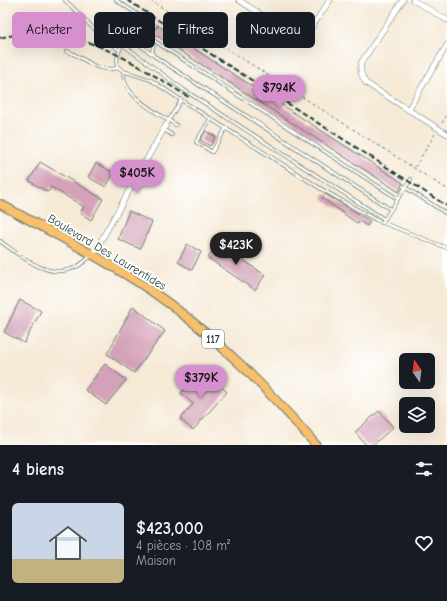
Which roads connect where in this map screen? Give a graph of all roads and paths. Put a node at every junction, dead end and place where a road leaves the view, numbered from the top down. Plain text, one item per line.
1 (65, 0) edge
2 (116, 0) edge
3 (150, 0) edge
4 (239, 0) edge
5 (252, 0) edge
6 (330, 0) edge
7 (403, 0) edge
8 (413, 0) edge
9 (248, 6) junction
10 (135, 12) edge
11 (447, 20) edge
12 (155, 42) edge
13 (447, 45) edge
14 (127, 48) edge
15 (144, 48) edge
16 (153, 48) edge
17 (119, 50) joint
18 (66, 51) dead end
19 (152, 54) junction
20 (118, 68) junction
21 (124, 72) junction
22 (181, 100) junction
23 (408, 110) junction
24 (447, 115) edge
25 (210, 118) junction
26 (166, 125) junction
27 (176, 125) dead end
28 (226, 128) junction
29 (437, 131) junction
30 (447, 134) edge
31 (172, 135) dead end
32 (414, 168) junction
33 (411, 179) dead end
34 (404, 187) junction
35 (447, 190) edge
36 (398, 199) junction
37 (0, 204) edge
38 (390, 209) junction
39 (447, 214) edge
40 (384, 219) junction
41 (382, 223) junction
42 (0, 241) edge
43 (447, 248) edge
44 (93, 255) junction
45 (316, 445) edge

1 - 17 lane
2 - 10 lane
3 - 32 path
4 - 9 street
5 - 9 street
6 - 9 street
7 - 23 street
8 - 11 street
12 - 36 lane
13 - 23 street
14 - 40 lane
15 - 19 lane
16 - 19 lane
17 - 20 lane
18 - 20 lane
19 - 38 lane
20 - 21 lane
21 - 22 lane
21 - 26 lane
22 - 25 lane
22 - 26 lane
23 - 29 street
24 - 29 path
25 - 28 lane
25 - 28 lane
26 - 27 lane
26 - 31 lane
26 - 44 street
28 - 41 lane
29 - 30 street
29 - 32 path
32 - 35 path
33 - 34 lane
34 - 36 lane
34 - 39 lane
36 - 38 lane
37 - 44 main road, Boulevard Des Laurentides / 117
38 - 40 lane
40 - 41 lane
41 - 43 lane
42 - 44 lane
44 - 45 main road, Boulevard Des Laurentides / 117

